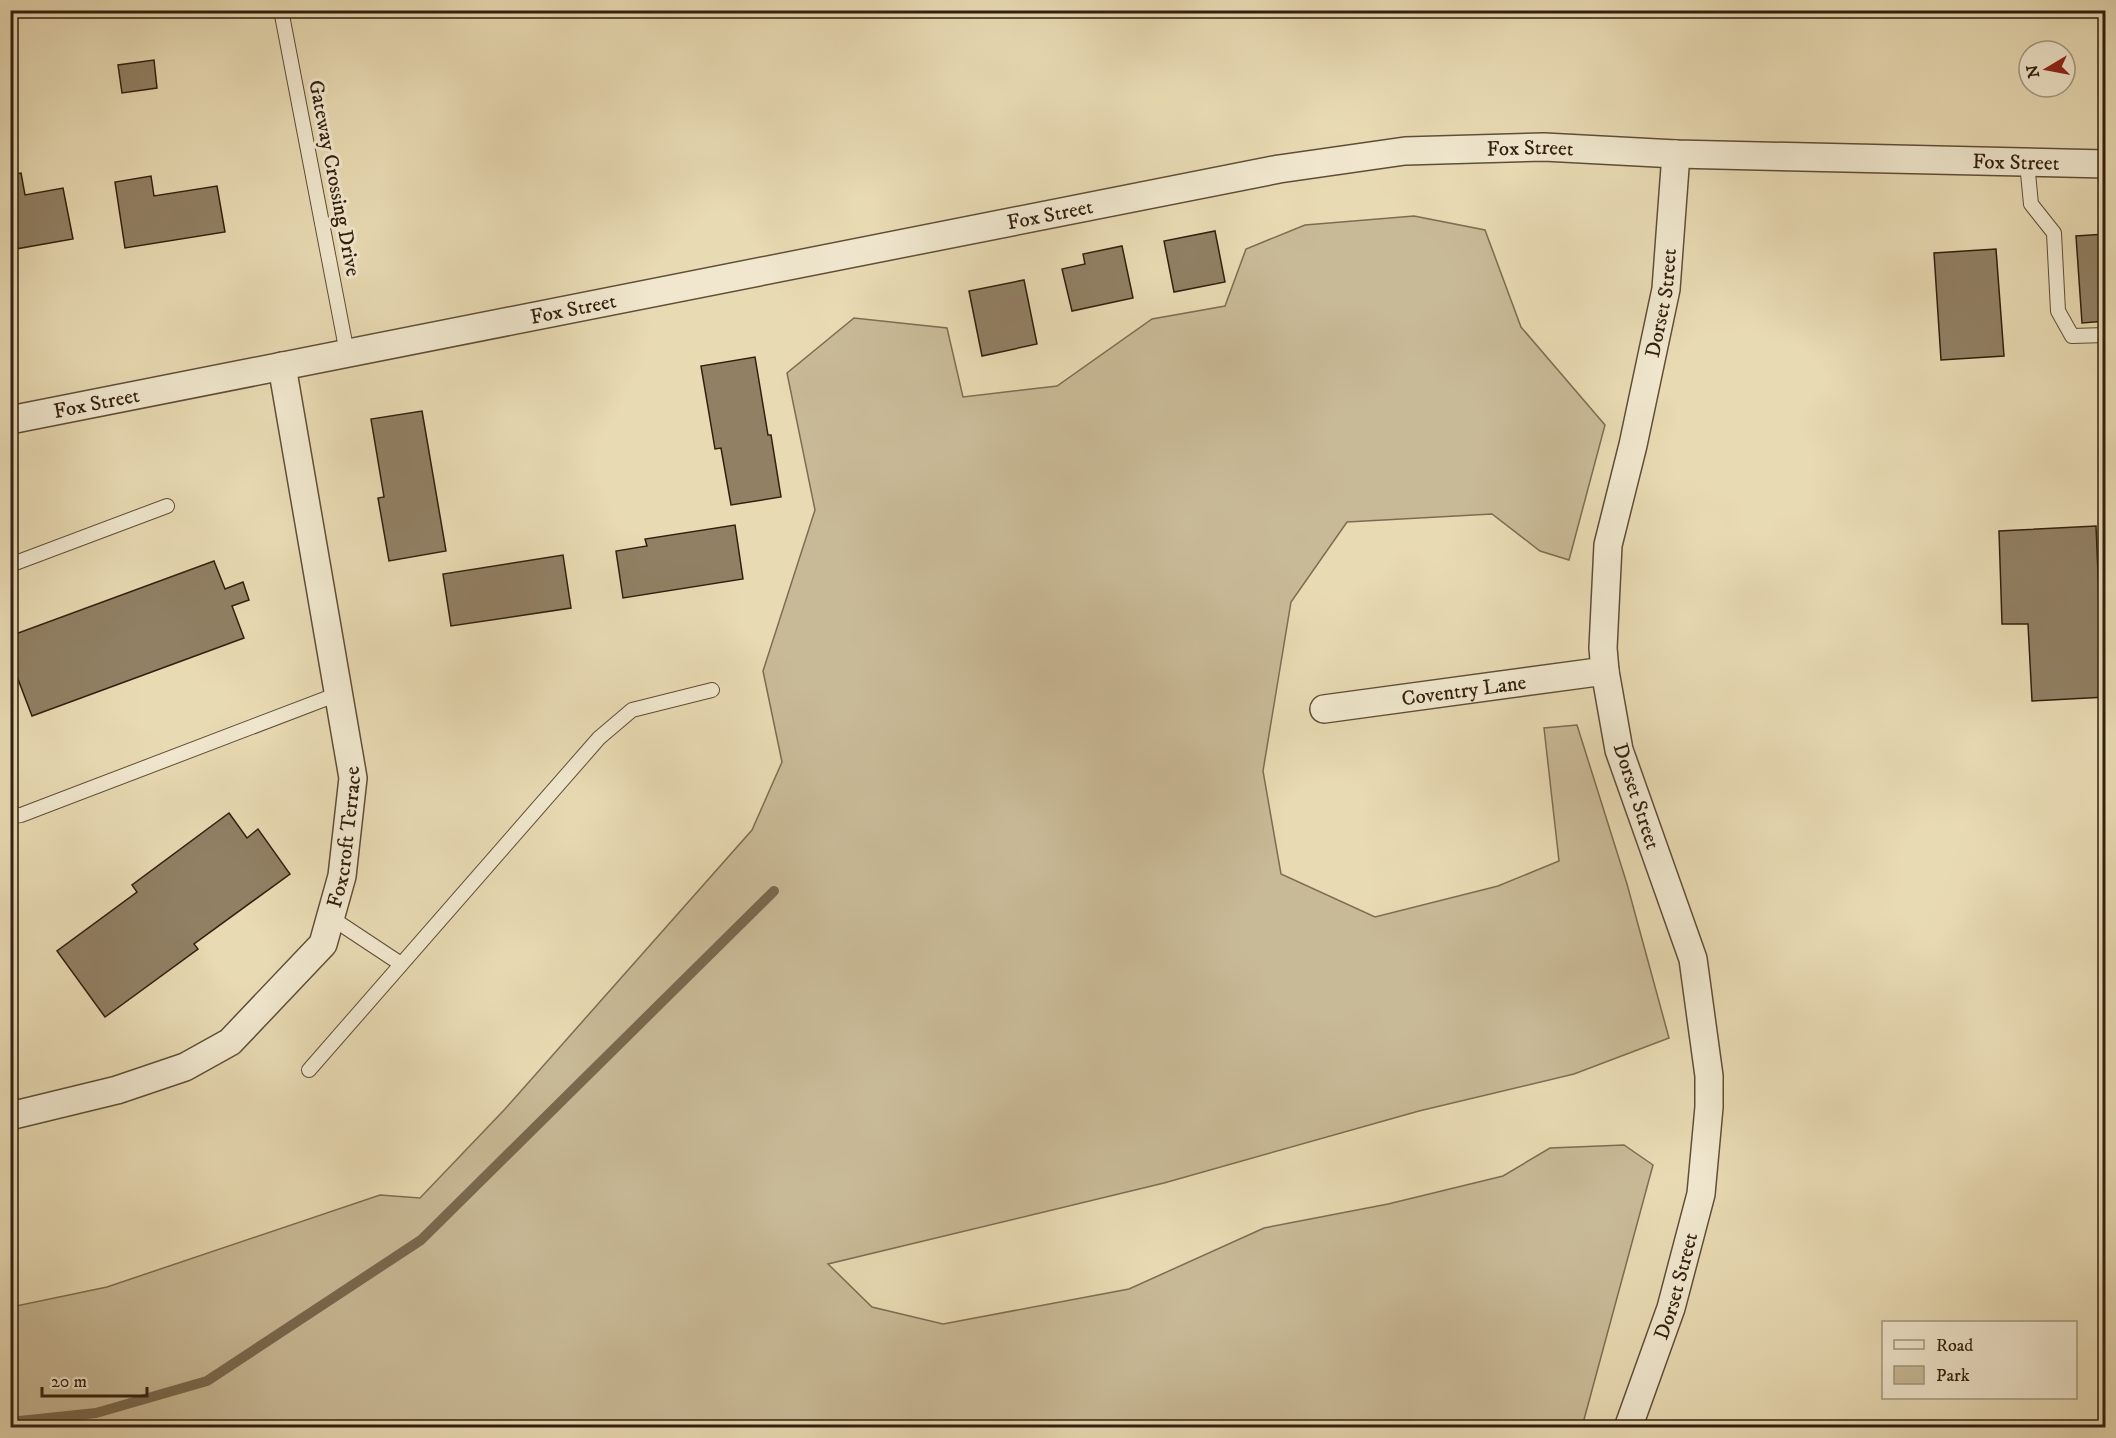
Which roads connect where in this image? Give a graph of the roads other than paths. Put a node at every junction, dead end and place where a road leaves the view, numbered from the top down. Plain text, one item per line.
1 (281, 10) edge
2 (1676, 154) junction
3 (2027, 163) junction
4 (2106, 164) edge
5 (2106, 336) edge
6 (347, 353) junction
7 (282, 366) junction
8 (10, 420) edge
9 (167, 506) dead end
10 (10, 565) edge
11 (1605, 671) junction
12 (712, 690) dead end
13 (338, 694) junction
14 (1323, 709) dead end
15 (10, 817) edge
16 (330, 917) junction
17 (401, 964) junction
18 (309, 1070) dead end
19 (12, 1109) edge
20 (1629, 1428) edge

1 - 6 lane, Gateway Crossing Drive
2 - 3 street, Fox Street
2 - 6 street, Fox Street
2 - 11 street, Dorset Street
3 - 4 street, Fox Street
3 - 5 lane
6 - 7 street, Fox Street
7 - 8 street, Fox Street
7 - 13 street, Foxcroft Terrace
9 - 10 lane
11 - 14 street, Coventry Lane
11 - 20 street, Dorset Street
12 - 17 lane
13 - 15 lane
13 - 16 street, Foxcroft Terrace
16 - 17 lane
16 - 19 street, Foxcroft Terrace
17 - 18 lane

